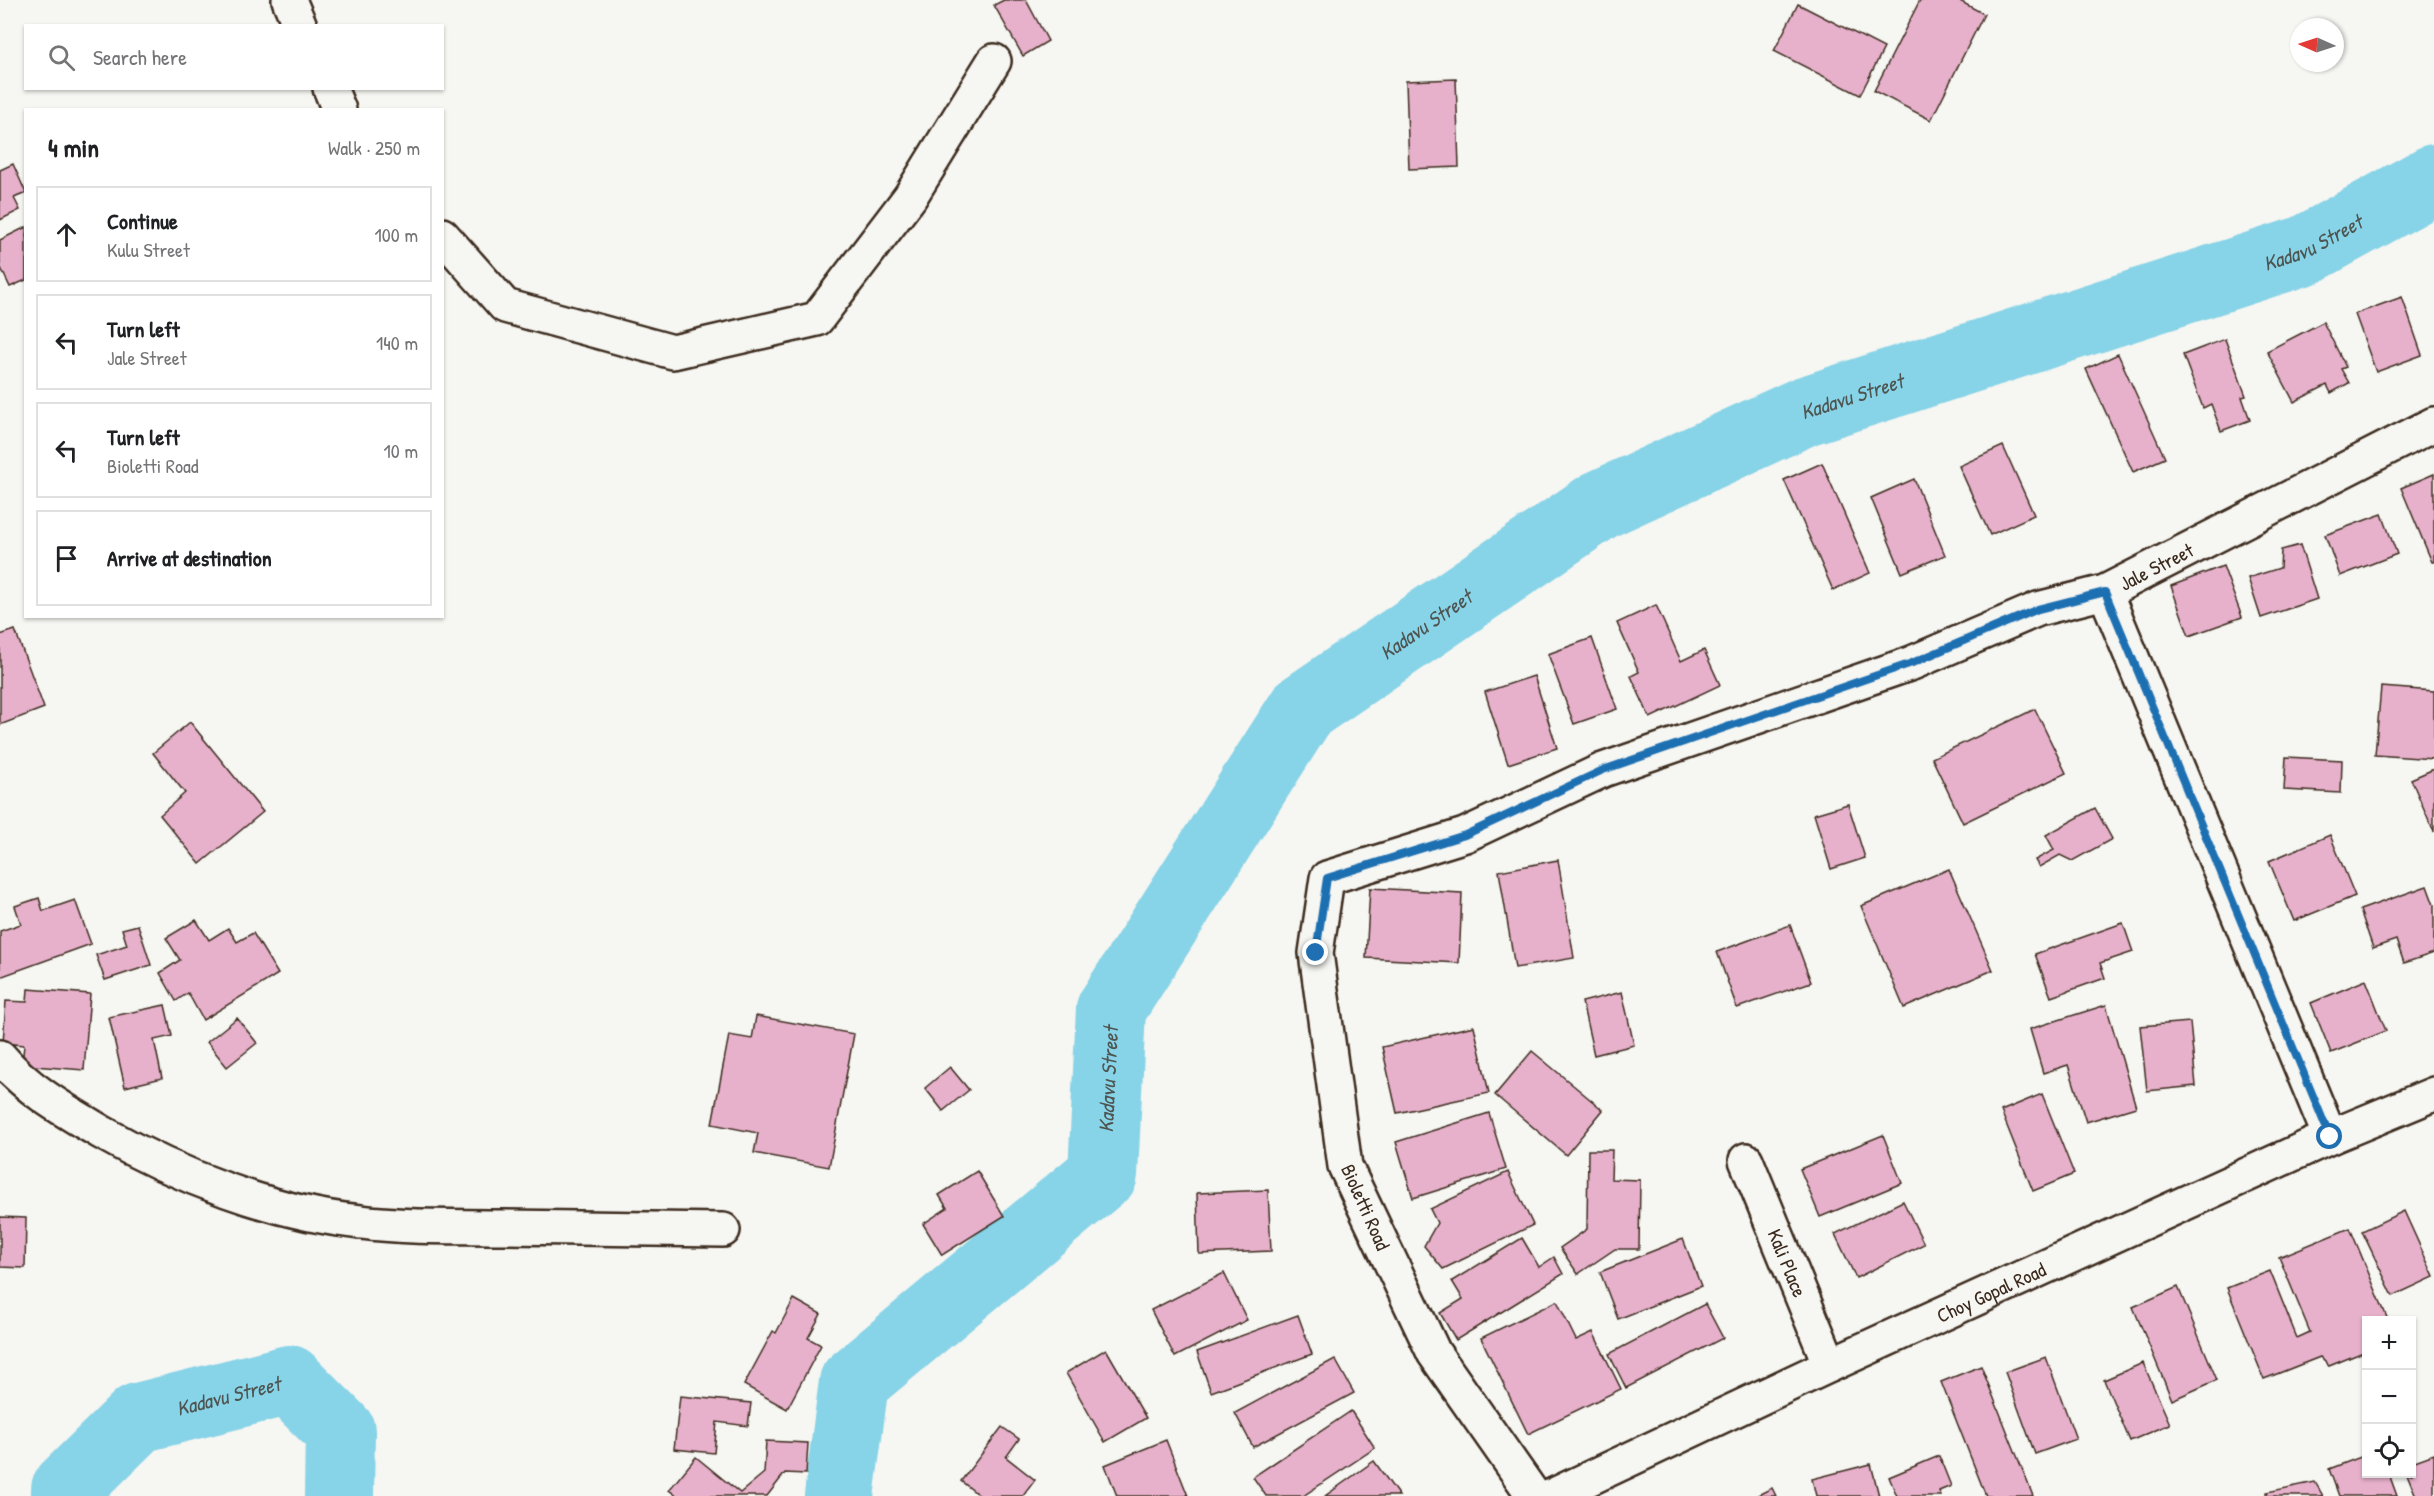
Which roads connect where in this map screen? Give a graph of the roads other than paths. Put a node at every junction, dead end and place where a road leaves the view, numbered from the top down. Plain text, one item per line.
1 (289, 0) edge
2 (299, 24) edge
3 (994, 61) dead end
4 (331, 90) edge
5 (338, 108) edge
6 (444, 236) edge
7 (2434, 424) edge
8 (2105, 592) junction
9 (1327, 878) joint
10 (0, 1057) edge
11 (2434, 1094) edge
12 (2330, 1137) junction
13 (1746, 1160) dead end
14 (723, 1230) dead end
15 (1830, 1365) junction
16 (1534, 1496) edge
17 (1552, 1496) edge

1 - 2 street
3 - 6 street
4 - 5 street
7 - 8 street, Jale Street
8 - 9 street, Jale Street
8 - 12 street
9 - 16 street, Bioletti Road
10 - 14 street
11 - 12 street, Choy Gopal Road
12 - 15 street, Choy Gopal Road
13 - 15 street, Kali Place
15 - 17 street, Choy Gopal Road

